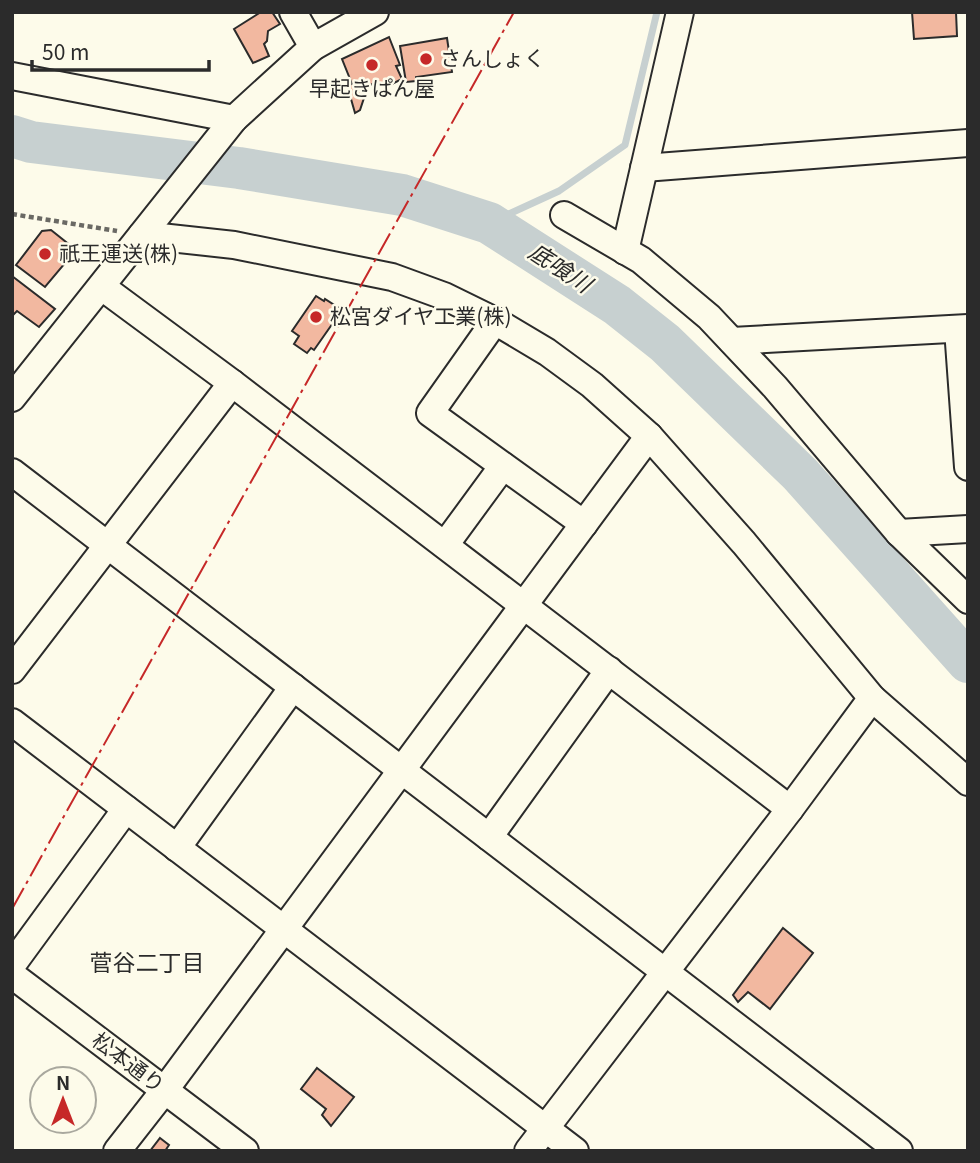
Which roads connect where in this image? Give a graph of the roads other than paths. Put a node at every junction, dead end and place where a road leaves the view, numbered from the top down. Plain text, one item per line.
1 (293, 12) edge
2 (375, 12) edge
3 (680, 12) edge
4 (313, 47) junction
5 (12, 76) edge
6 (229, 126) junction
7 (968, 143) edge
8 (644, 168) junction
9 (564, 215) dead end
10 (145, 231) junction
11 (625, 251) junction
12 (102, 287) junction
13 (495, 321) junction
14 (963, 328) edge
15 (732, 341) junction
16 (232, 383) junction
17 (12, 398) edge
18 (649, 436) junction
19 (503, 466) junction
20 (968, 467) edge
21 (12, 472) edge
22 (583, 524) junction
23 (968, 529) edge
24 (899, 533) junction
25 (108, 545) junction
26 (445, 545) junction
27 (968, 600) edge
28 (523, 605) junction
29 (12, 670) edge
30 (609, 670) junction
31 (293, 687) junction
32 (872, 698) junction
33 (12, 722) edge
34 (401, 769) junction
35 (968, 782) edge
36 (790, 808) junction
37 (126, 809) junction
38 (489, 837) junction
39 (177, 848) junction
40 (283, 929) junction
41 (12, 965) edge
42 (664, 971) junction
43 (12, 975) edge
44 (164, 1091) junction
45 (545, 1128) junction
46 (117, 1151) edge
47 (245, 1151) edge
48 (527, 1151) edge
49 (575, 1151) edge
50 (899, 1151) edge

1 - 4 street
2 - 4 street
3 - 8 street
4 - 6 street
5 - 6 street
6 - 10 street
7 - 8 street
8 - 11 street
9 - 11 street
10 - 12 street
10 - 13 street
11 - 15 street
12 - 16 street
12 - 17 street
13 - 18 street
13 - 19 street
14 - 15 street
14 - 20 street
15 - 24 street
16 - 25 street
16 - 26 street
18 - 22 street
18 - 32 street
19 - 22 street
19 - 26 street
21 - 25 street
22 - 28 street
23 - 24 street
24 - 27 street
25 - 29 street
25 - 31 street
26 - 28 street
28 - 30 street
28 - 34 street
30 - 36 street
30 - 38 street
31 - 34 street
31 - 39 street
32 - 35 street
32 - 36 street
33 - 37 street
34 - 38 street
34 - 40 street
36 - 42 street
37 - 39 street
37 - 41 street
38 - 42 street
39 - 40 street
40 - 44 street
40 - 45 street
42 - 45 street
42 - 50 street
43 - 44 street, 松本通り
44 - 46 street
44 - 47 street, 松本通り
45 - 48 street
45 - 49 street

